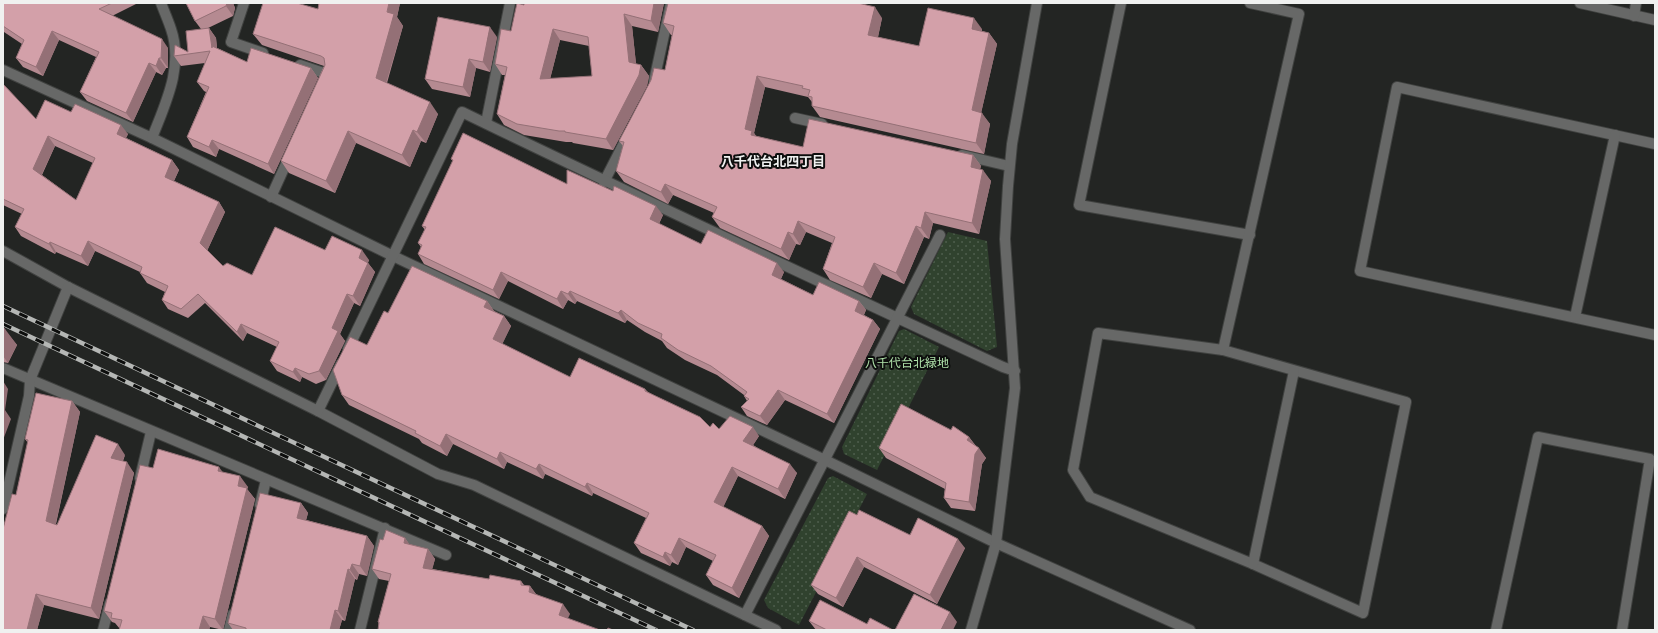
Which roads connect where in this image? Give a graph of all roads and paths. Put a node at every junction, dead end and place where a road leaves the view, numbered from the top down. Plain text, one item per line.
1 (161, 3) edge
2 (244, 3) edge
3 (510, 3) edge
4 (671, 3) edge
5 (1037, 3) edge
6 (1121, 3) edge
7 (1250, 3) edge
8 (1580, 3) edge
9 (1636, 3) edge
10 (1634, 16) junction
11 (1655, 20) edge
12 (275, 57) edge
13 (290, 62) edge
14 (3, 70) edge
15 (653, 88) edge
16 (321, 89) edge
17 (795, 118) dead end
18 (486, 123) junction
19 (833, 127) edge
20 (632, 128) edge
21 (1615, 135) junction
22 (152, 138) junction
23 (1655, 144) edge
24 (294, 146) edge
25 (954, 154) edge
26 (1009, 166) junction
27 (604, 182) junction
28 (271, 197) junction
29 (940, 235) dead end
30 (1250, 235) junction
31 (3, 251) edge
32 (393, 256) junction
33 (68, 287) junction
34 (896, 318) junction
35 (1575, 318) junction
36 (1655, 335) edge
37 (1223, 350) junction
38 (3, 368) edge
39 (1294, 370) junction
40 (1015, 371) junction
41 (30, 380) junction
42 (318, 411) junction
43 (151, 432) junction
44 (1653, 459) edge
45 (825, 460) junction
46 (266, 480) junction
47 (138, 485) edge
48 (3, 509) edge
49 (257, 518) edge
50 (385, 528) junction
51 (996, 543) junction
52 (446, 555) dead end
53 (1253, 564) junction
54 (112, 592) edge
55 (234, 608) edge
56 (745, 615) junction
57 (103, 630) edge
58 (229, 630) edge
59 (360, 630) edge
60 (776, 630) edge
61 (972, 630) edge
62 (1190, 630) edge
63 (1496, 630) edge
64 (1622, 630) edge

1 - 22 street
2 - 12 street
3 - 18 street
4 - 15 street
5 - 26 street
6 - 30 street
7 - 30 street
8 - 10 street
9 - 10 street
10 - 11 street
13 - 16 street
14 - 22 street
17 - 19 street
18 - 27 street
18 - 32 street
20 - 27 street
21 - 23 street
21 - 35 street
21 - 35 street
22 - 28 street
24 - 28 street
25 - 26 street
26 - 40 street
27 - 34 street
28 - 32 street
29 - 34 street
30 - 37 street
31 - 33 street
32 - 42 street
32 - 45 street
33 - 41 street
33 - 42 street
34 - 40 street
34 - 45 street
35 - 36 street
37 - 39 street
37 - 53 street
38 - 41 street
39 - 53 street
39 - 53 street
40 - 51 street
41 - 43 street
41 - 48 street
42 - 56 street
43 - 46 street
43 - 47 street
44 - 63 street
44 - 64 street
45 - 51 street
45 - 56 street
46 - 49 street
46 - 50 street
50 - 52 street
50 - 59 street
51 - 61 street
51 - 62 street
54 - 57 street
55 - 58 street
56 - 60 street

